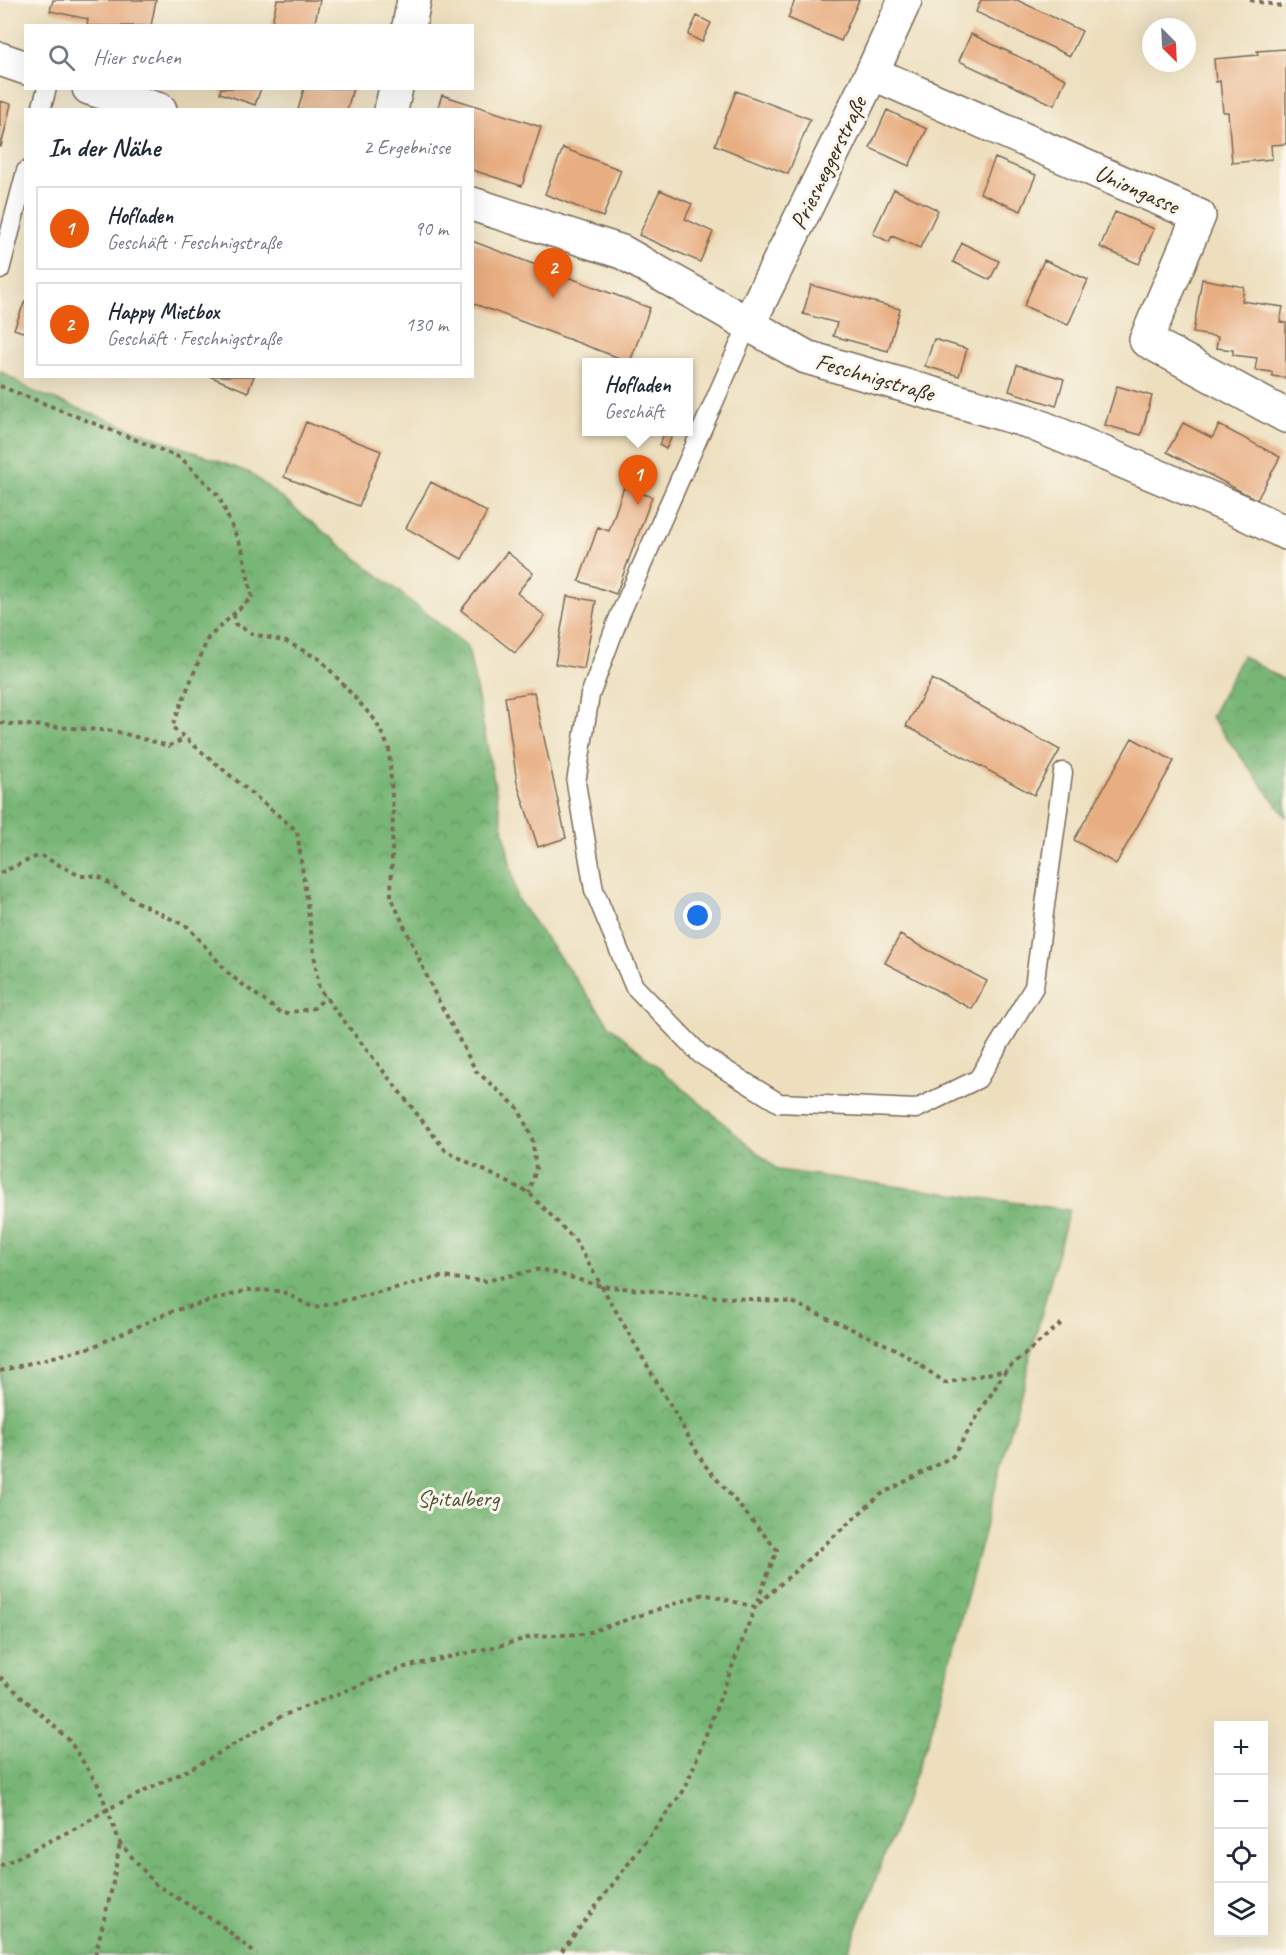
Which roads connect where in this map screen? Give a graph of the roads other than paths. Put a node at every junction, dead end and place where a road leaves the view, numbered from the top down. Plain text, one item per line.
1 (414, 0) edge
2 (905, 0) edge
3 (409, 24) edge
4 (0, 59) edge
5 (24, 67) edge
6 (872, 74) junction
7 (47, 90) edge
8 (95, 90) edge
9 (396, 90) edge
10 (42, 108) edge
11 (154, 108) edge
12 (391, 108) edge
13 (24, 179) edge
14 (474, 205) edge
15 (0, 270) edge
16 (748, 325) junction
17 (1286, 416) edge
18 (1286, 533) edge
19 (1063, 772) dead end

1 - 3 street
2 - 6 street, Priesneggerstraße
4 - 5 street
6 - 16 street, Priesneggerstraße
6 - 17 street, Uniongasse
7 - 10 lane
8 - 11 street
9 - 12 street
13 - 15 lane
14 - 16 street, Feschnigstraße
16 - 18 street, Feschnigstraße
16 - 19 lane

